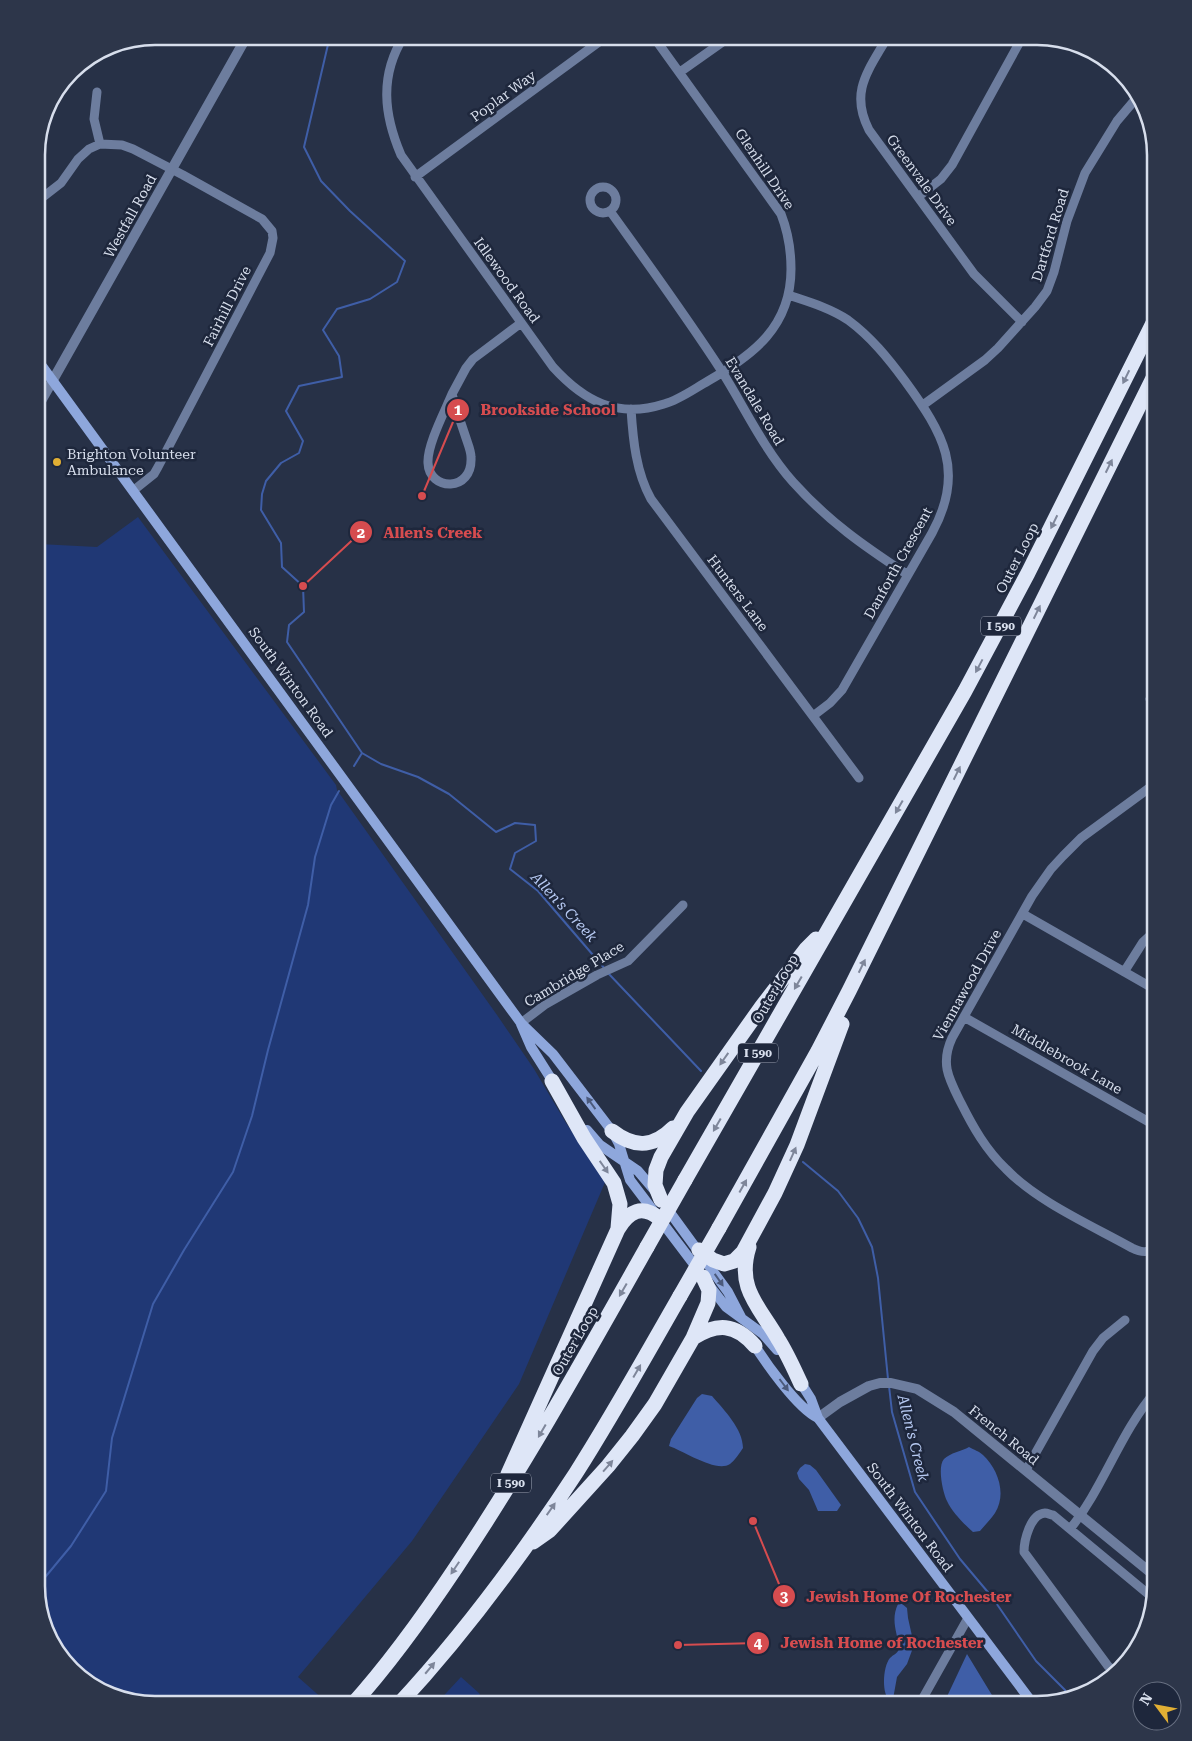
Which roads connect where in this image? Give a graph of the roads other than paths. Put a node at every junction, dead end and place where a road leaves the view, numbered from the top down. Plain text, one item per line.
1 (242, 45) edge
2 (400, 45) edge
3 (595, 45) edge
4 (659, 45) edge
5 (718, 45) edge
6 (883, 45) edge
7 (1015, 45) edge
8 (680, 72) junction
9 (97, 92) dead end
10 (1133, 102) edge
11 (100, 144) junction
12 (172, 169) junction
13 (416, 178) junction
14 (45, 195) edge
15 (918, 197) junction
16 (610, 211) dead end
17 (788, 295) junction
18 (1022, 322) junction
19 (521, 323) junction
20 (1147, 335) edge
21 (45, 370) edge
22 (722, 373) junction
23 (53, 381) junction
24 (1147, 390) edge
25 (452, 394) junction
26 (45, 395) edge
27 (923, 405) junction
28 (631, 409) junction
29 (134, 490) junction
30 (908, 575) junction
31 (813, 716) junction
32 (859, 778) dead end
33 (1147, 790) edge
34 (683, 905) dead end
35 (1022, 914) junction
36 (830, 926) junction
37 (1147, 938) edge
38 (1124, 972) junction
39 (1147, 985) edge
40 (850, 991) junction
41 (964, 1017) junction
42 (521, 1023) junction
43 (552, 1081) junction
44 (687, 1112) junction
45 (1147, 1121) edge
46 (612, 1131) junction
47 (624, 1160) junction
48 (661, 1200) junction
49 (660, 1219) junction
50 (618, 1229) junction
51 (755, 1229) junction
52 (699, 1250) junction
53 (1147, 1252) edge
54 (703, 1277) junction
55 (741, 1319) junction
56 (1124, 1320) dead end
57 (693, 1338) junction
58 (755, 1346) junction
59 (802, 1384) junction
60 (1147, 1404) edge
61 (818, 1418) junction
62 (1026, 1470) junction
63 (494, 1511) junction
64 (1082, 1515) junction
65 (1070, 1529) junction
66 (524, 1549) junction
67 (1147, 1568) edge
68 (1147, 1590) edge
69 (968, 1618) junction
70 (1110, 1668) edge
71 (359, 1696) edge
72 (406, 1696) edge
73 (923, 1696) edge
74 (1027, 1696) edge

1 - 12 street, Westfall Road
2 - 13 street, Idlewood Road
3 - 13 street, Poplar Way
4 - 8 street, Glenhill Drive
5 - 8 street
6 - 15 street, Greenvale Drive
7 - 15 street
8 - 17 street, Glenhill Drive
9 - 11 street
10 - 18 street, Dartford Road
11 - 12 street, Fairhill Drive
11 - 14 street
12 - 23 street, Westfall Road
12 - 29 street, Fairhill Drive
13 - 19 street, Idlewood Road
15 - 18 street, Greenvale Drive
16 - 22 street, Evandale Road
17 - 22 street, Glenhill Drive
17 - 27 street, Danforth Crescent
18 - 27 street, Dartford Road
19 - 25 street
19 - 28 street, Idlewood Road
20 -> 36 highway, Outer Loop / I 590
21 - 23 main road, South Winton Road
22 - 28 street, Idlewood Road
22 - 30 street, Evandale Road
23 - 26 street, Westfall Road
23 - 29 main road, South Winton Road
40 -> 24 highway, I 590
25 - 25 street
27 - 30 street, Danforth Crescent
28 - 31 street, Hunters Lane
29 - 42 main road, South Winton Road
30 - 31 street, Danforth Crescent
31 - 32 street, Hunters Lane
33 - 35 street, Viennawood Drive
34 - 42 street, Cambridge Place
35 - 38 street
35 - 41 street, Viennawood Drive
36 -> 44 highway
36 -> 63 highway, Outer Loop / I 590, bridge
37 - 38 street
38 - 39 street
51 -> 40 highway
66 -> 40 highway, I 590, bridge
41 - 45 street, Middlebrook Lane
41 - 53 street, Viennawood Drive
42 - 43 main road, South Winton Road
46 -> 42 main road, South Winton Road
43 - 47 main road, South Winton Road
43 -> 50 highway
44 - 46 highway
44 - 48 highway
46 - 47 main road, South Winton Road
47 - 48 main road, South Winton Road
47 - 49 main road, South Winton Road
48 - 52 main road, South Winton Road
49 - 50 highway
49 - 54 main road, South Winton Road
50 - 63 highway
51 - 52 highway
51 - 59 highway
52 -> 55 main road, South Winton Road
54 - 55 main road, South Winton Road
54 - 57 highway
55 - 58 main road, South Winton Road
55 - 59 main road, South Winton Road
56 - 62 street
57 - 58 highway
66 -> 57 highway
58 -> 61 main road, South Winton Road
59 - 61 main road, South Winton Road
60 - 64 street
61 - 62 street, French Road
61 - 69 main road, South Winton Road
62 - 64 street, French Road
63 -> 71 highway, Outer Loop / I 590
64 - 65 street
64 - 67 street, French Road
65 - 68 street
65 - 70 street
72 -> 66 highway, I 590
69 - 73 street
69 - 74 main road, South Winton Road

